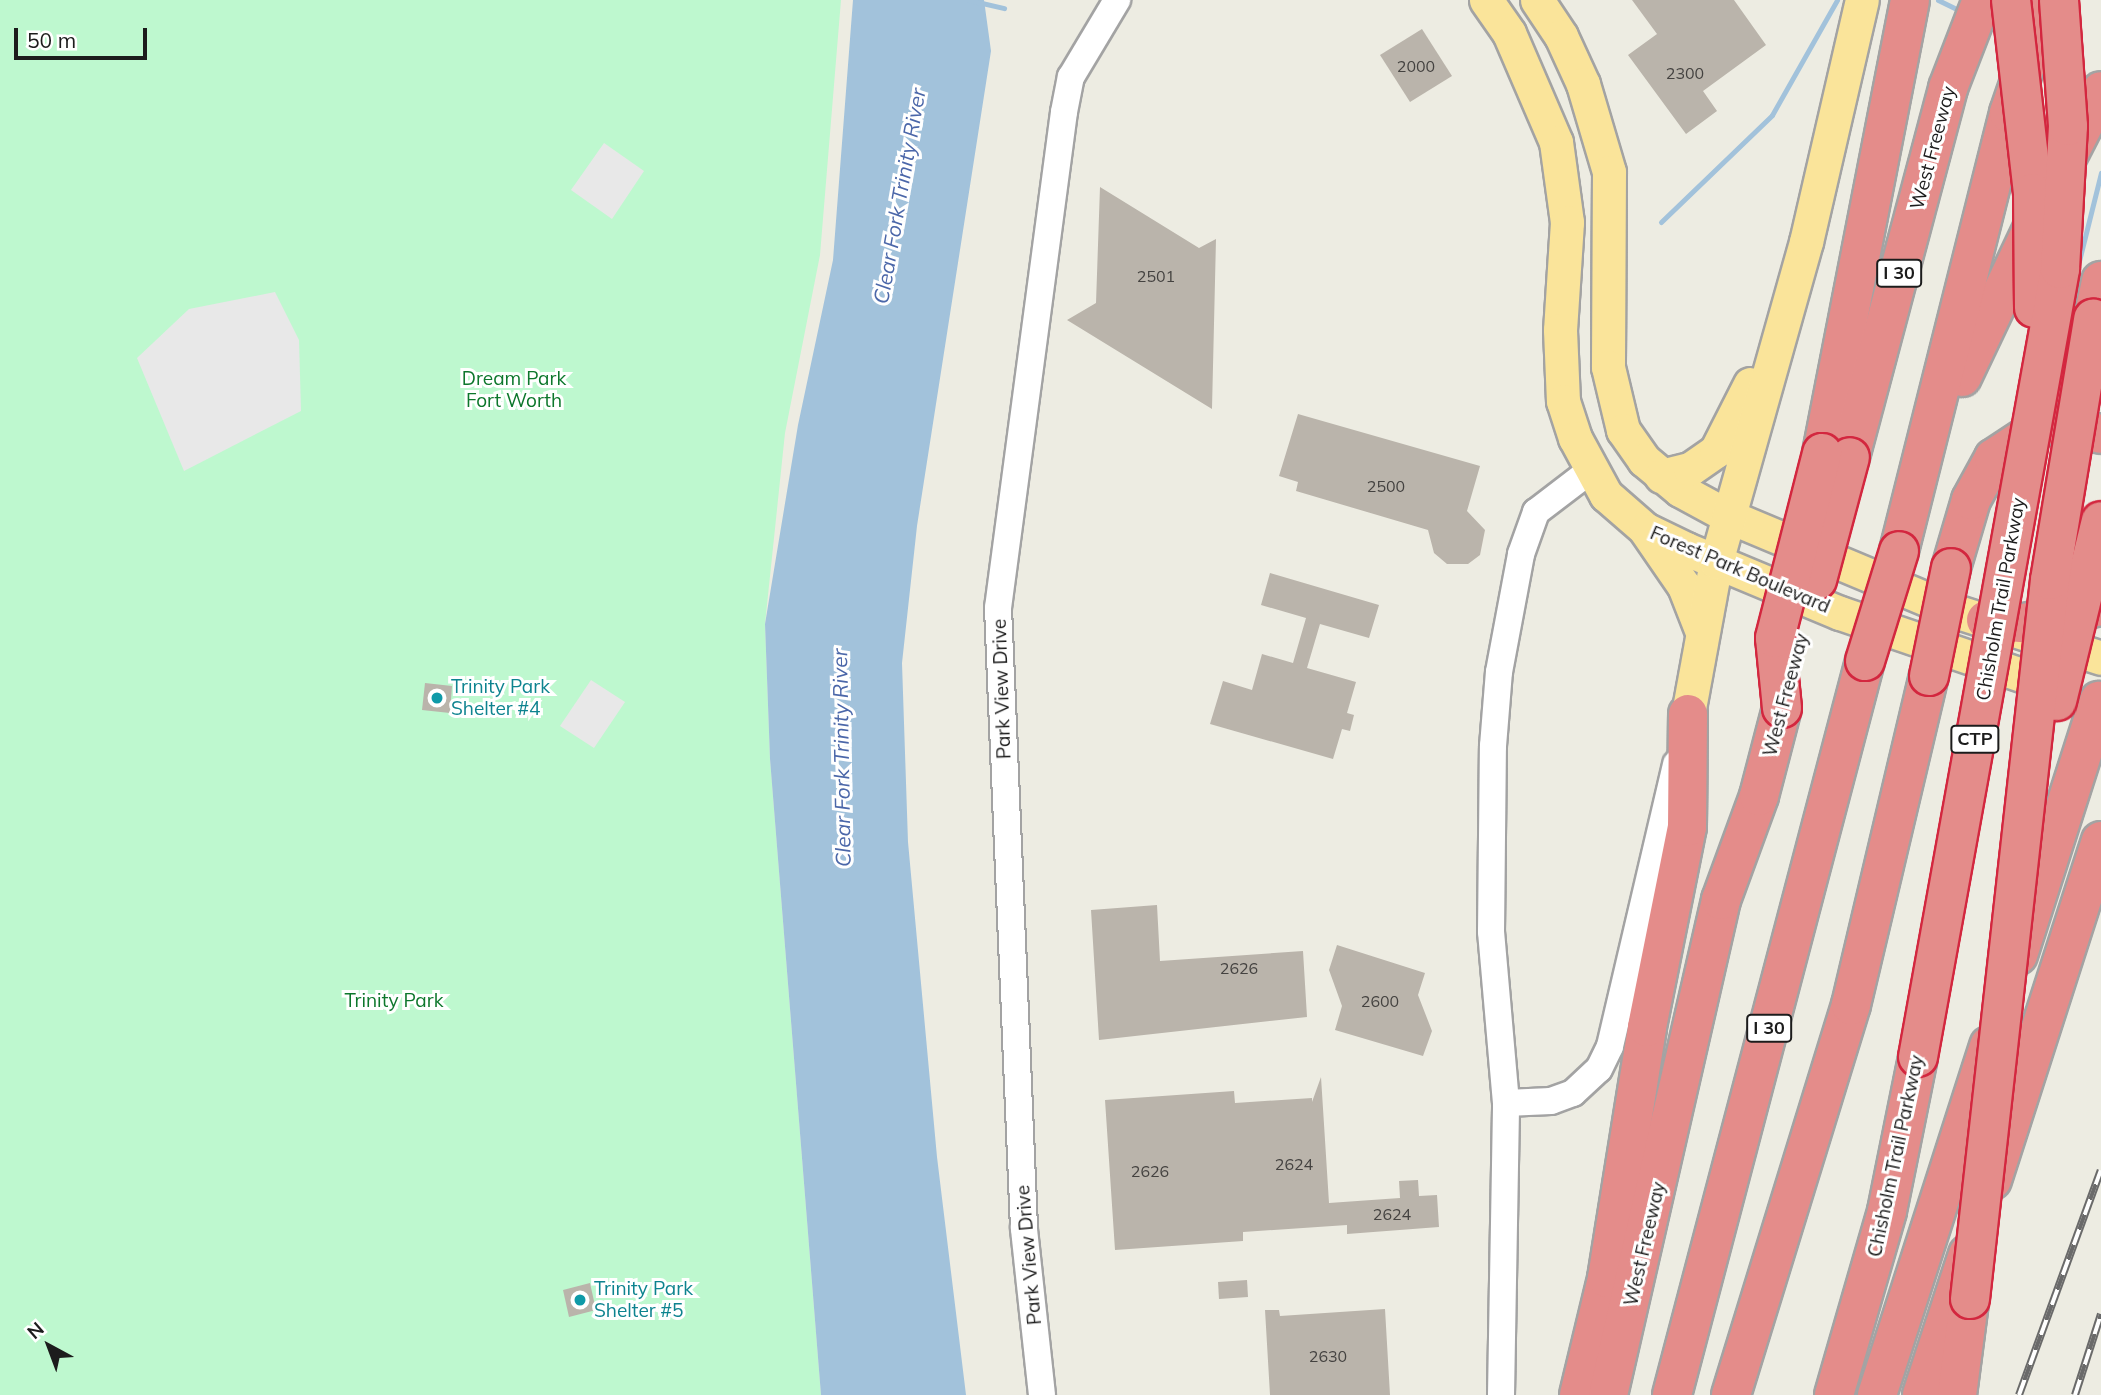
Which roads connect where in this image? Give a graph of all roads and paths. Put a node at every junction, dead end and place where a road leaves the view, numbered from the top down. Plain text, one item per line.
1 (1117, 0) edge
2 (1486, 0) edge
3 (1862, 0) edge
4 (1910, 0) edge
5 (1982, 0) edge
6 (2011, 0) edge
7 (2048, 0) edge
8 (2059, 0) edge
9 (1541, 7) edge
10 (1509, 33) junction
11 (2101, 91) edge
12 (1807, 242) junction
13 (2101, 281) edge
14 (2033, 422) junction
15 (2101, 434) edge
16 (1927, 448) junction
17 (1836, 455) junction
18 (1591, 470) junction
19 (1661, 476) junction
20 (1728, 516) junction
21 (2101, 521) edge
22 (1645, 529) junction
23 (1716, 562) junction
24 (2101, 606) edge
25 (1986, 620) junction
26 (1702, 632) junction
27 (2101, 658) edge
28 (2034, 680) junction
29 (2100, 699) edge
30 (1688, 714) junction
31 (2080, 759) junction
32 (2023, 839) junction
33 (2101, 841) edge
34 (1506, 1103) junction
35 (1042, 1395) edge
36 (1501, 1395) edge
37 (1579, 1395) edge
38 (1608, 1395) edge
39 (1672, 1395) edge
40 (1731, 1395) edge
41 (1834, 1395) edge
42 (1877, 1395) edge
43 (1922, 1395) edge
44 (1957, 1395) edge

1 - 35 street, Park View Drive
2 - 10 main road, Forest Park Boulevard
3 - 12 main road
4 - 17 highway
5 - 17 highway, West Freeway / I 30
6 - 14 highway, bridge
7 - 16 highway, I 30, bridge
8 - 14 highway, Chisholm Trail Parkway / CTP, bridge
9 - 10 main road
9 - 19 main road
10 - 18 main road, Forest Park Boulevard
11 - 16 highway
12 - 19 main road
12 - 20 main road
13 - 32 highway, bridge
14 - 41 highway, Chisholm Trail Parkway / CTP, bridge
15 - 40 highway, bridge
16 - 39 highway, I 30, bridge
17 - 38 highway, West Freeway / I 30, bridge
18 - 22 main road, Forest Park Boulevard
18 - 34 street
19 - 20 main road
20 - 23 main road
20 - 25 main road
21 - 32 highway, bridge
22 - 23 main road, Forest Park Boulevard
22 - 26 main road
23 - 26 main road
23 - 28 main road, Forest Park Boulevard
24 - 25 highway
25 - 27 main road
26 - 30 main road
28 - 29 main road, Forest Park Boulevard
28 - 31 highway
29 - 31 highway
30 - 34 street
30 - 37 highway
31 - 42 highway
32 - 44 highway, bridge
33 - 43 highway
34 - 36 street

